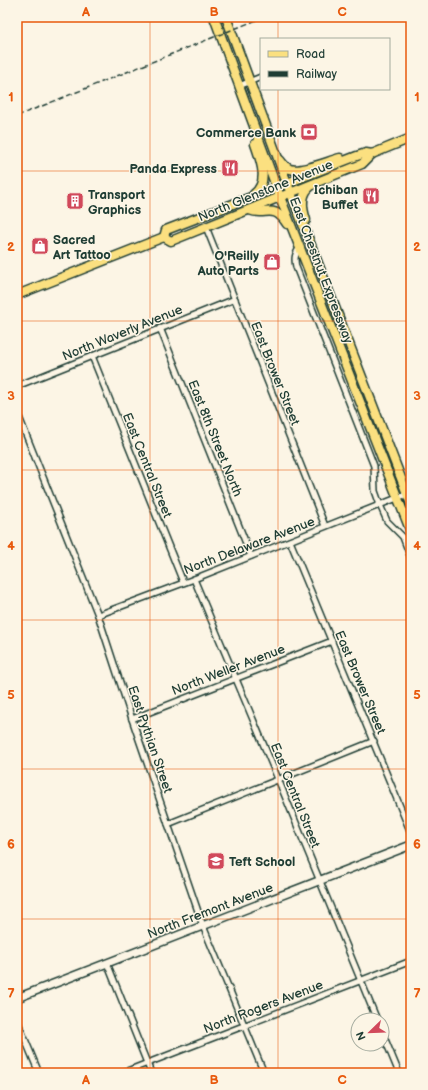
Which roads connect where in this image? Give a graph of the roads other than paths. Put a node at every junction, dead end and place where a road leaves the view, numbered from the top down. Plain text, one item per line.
1 (214, 17) edge
2 (226, 17) edge
3 (260, 77) edge
4 (250, 81) junction
5 (239, 86) junction
6 (411, 138) edge
7 (372, 154) junction
8 (357, 156) junction
9 (277, 157) junction
10 (287, 183) junction
11 (316, 183) junction
12 (276, 186) junction
13 (291, 193) junction
14 (251, 196) junction
15 (280, 197) junction
16 (249, 210) junction
17 (206, 227) junction
18 (296, 236) junction
19 (164, 237) junction
20 (300, 247) junction
21 (17, 295) edge
22 (235, 299) junction
23 (334, 304) junction
24 (160, 328) junction
25 (92, 356) junction
26 (17, 386) edge
27 (17, 412) edge
28 (407, 494) junction
29 (398, 498) junction
30 (411, 504) edge
31 (380, 505) junction
32 (325, 526) junction
33 (411, 532) edge
34 (290, 540) junction
35 (251, 556) junction
36 (411, 558) edge
37 (194, 579) junction
38 (183, 582) junction
39 (98, 615) junction
40 (332, 640) junction
41 (236, 677) junction
42 (132, 719) junction
43 (374, 741) junction
44 (278, 779) junction
45 (168, 824) junction
46 (411, 833) edge
47 (411, 845) edge
48 (319, 880) junction
49 (203, 926) junction
50 (411, 960) edge
51 (107, 963) junction
52 (360, 981) junction
53 (17, 998) edge
54 (374, 1012) edge
55 (17, 1020) edge
56 (244, 1025) junction
57 (390, 1051) edge
58 (147, 1063) junction
59 (39, 1073) edge
60 (122, 1073) edge
61 (151, 1073) edge
62 (264, 1073) edge
63 (399, 1073) edge

1 - 5 main road, East Chestnut Expressway
2 - 4 main road, East Chestnut Expressway
3 - 4 street
4 - 5 street
4 - 9 main road, East Chestnut Expressway
5 - 12 main road, East Chestnut Expressway
5 - 14 main road
6 - 7 main road, North Glenstone Avenue
7 - 8 main road, North Glenstone Avenue
7 - 11 main road, North Glenstone Avenue
8 - 9 main road
8 - 10 main road, North Glenstone Avenue
9 - 10 main road, East Chestnut Expressway
10 - 12 main road, North Glenstone Avenue
10 - 13 main road, East Chestnut Expressway
11 - 13 main road, North Glenstone Avenue
11 - 23 main road
12 - 14 main road, North Glenstone Avenue
12 - 15 main road, East Chestnut Expressway
13 - 15 main road, North Glenstone Avenue
13 - 23 main road, East Chestnut Expressway
14 - 19 main road, North Glenstone Avenue
15 - 16 main road, North Glenstone Avenue
15 - 18 main road, East Chestnut Expressway
16 - 17 main road, North Glenstone Avenue
16 - 18 main road
17 - 19 main road, North Glenstone Avenue
17 - 22 street, East Brower Street
18 - 20 main road, East Chestnut Expressway
19 - 21 main road, North Glenstone Avenue
20 - 29 main road, East Chestnut Expressway
20 - 31 street
22 - 24 street, North Waverly Avenue
22 - 32 street, East Brower Street
23 - 28 main road, East Chestnut Expressway
24 - 25 street, North Waverly Avenue
24 - 35 street, East 8th Street North
25 - 26 street, North Waverly Avenue
25 - 38 street, East Central Street
27 - 39 street, East Pythian Street
28 - 29 street, North Delaware Avenue
28 - 30 main road, East Chestnut Expressway
29 - 31 street, North Delaware Avenue
29 - 33 main road, East Chestnut Expressway
31 - 32 street, North Delaware Avenue
31 - 36 street
32 - 34 street, North Delaware Avenue
34 - 35 street, North Delaware Avenue
34 - 40 street, East Brower Street
35 - 37 street, North Delaware Avenue
37 - 38 street, North Delaware Avenue
37 - 41 street, East Central Street
38 - 39 street, North Delaware Avenue
39 - 42 street, East Pythian Street
40 - 41 street, North Weller Avenue
40 - 43 street, East Brower Street
41 - 42 street, North Weller Avenue
41 - 44 street, East Central Street
42 - 45 street, East Pythian Street
43 - 44 street
43 - 46 street, East Brower Street
44 - 45 street
44 - 48 street, East Central Street
45 - 49 street, East Pythian Street
47 - 48 street, North Fremont Avenue
48 - 49 street, North Fremont Avenue
48 - 52 street, East Central Street
49 - 51 street, North Fremont Avenue
49 - 56 street, East Pythian Street
50 - 52 street, North Rogers Avenue
51 - 53 street, North Fremont Avenue
51 - 58 street
52 - 54 street, East Central Street
52 - 56 street, North Rogers Avenue
55 - 59 street
56 - 58 street, North Rogers Avenue
56 - 62 street, East Pythian Street
57 - 63 street
58 - 60 street, North Rogers Avenue
58 - 61 street

